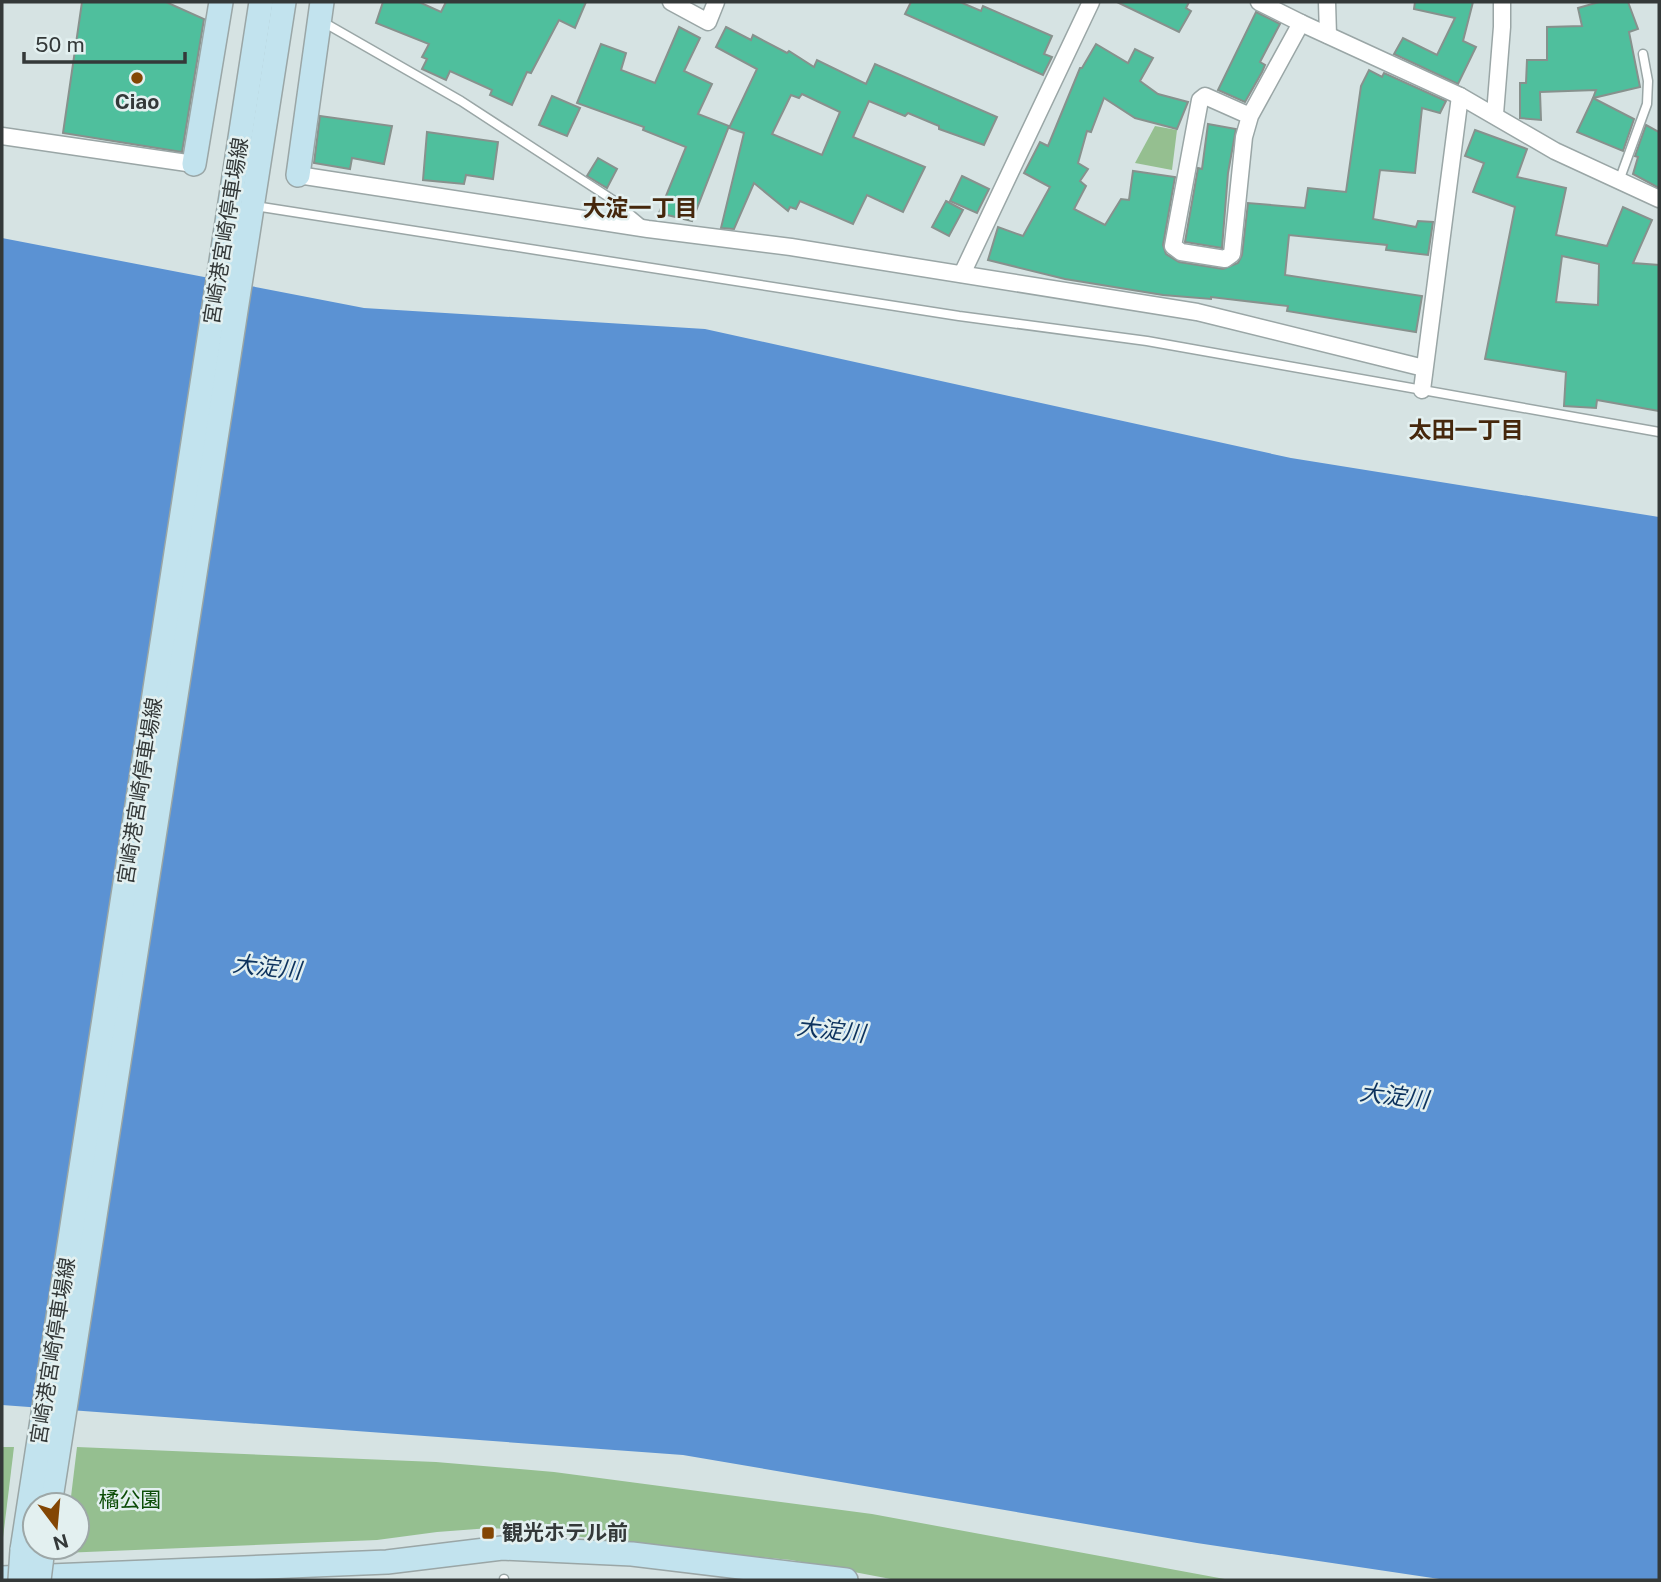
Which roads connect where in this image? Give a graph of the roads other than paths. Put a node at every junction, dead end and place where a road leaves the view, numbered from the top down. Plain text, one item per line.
1 (221, 2) edge
2 (261, 2) edge
3 (284, 2) edge
4 (671, 2) edge
5 (716, 2) edge
6 (1091, 2) edge
7 (1259, 2) edge
8 (1326, 2) edge
9 (1502, 2) edge
10 (320, 11) edge
11 (1301, 23) junction
12 (1328, 36) junction
13 (1643, 54) dead end
14 (1460, 96) junction
15 (1495, 114) junction
16 (1250, 116) junction
17 (2, 136) edge
18 (194, 164) joint
19 (298, 175) joint
20 (1619, 181) junction
21 (1659, 200) edge
22 (243, 217) junction
23 (648, 229) junction
24 (962, 274) junction
25 (1424, 368) junction
26 (1422, 390) junction
27 (1659, 432) edge
28 (52, 1491) edge
29 (41, 1561) edge
30 (279, 1573) edge
31 (64, 1577) edge
32 (2, 1578) edge
33 (20, 1580) edge
34 (39, 1580) edge
35 (838, 1580) edge

1 - 18 main road
2 - 22 main road, 宮崎港宮崎停車場線
3 - 22 main road, 宮崎港宮崎停車場線
4 - 5 street
6 - 24 street
7 - 11 street
8 - 12 street
9 - 15 street
10 - 19 main road
10 - 23 lane
11 - 12 street
11 - 16 street
12 - 14 street
13 - 20 lane
14 - 15 street
14 - 25 street
15 - 20 street
16 - 16 street
17 - 18 street
19 - 23 street
20 - 21 street
22 - 26 lane
22 - 28 main road, 宮崎港宮崎停車場線
22 - 33 main road, 宮崎港宮崎停車場線, bridge
23 - 24 street
24 - 25 street
25 - 26 street
26 - 27 lane
29 - 34 main road, bridge
30 - 31 main road
30 - 35 main road
31 - 32 main road

